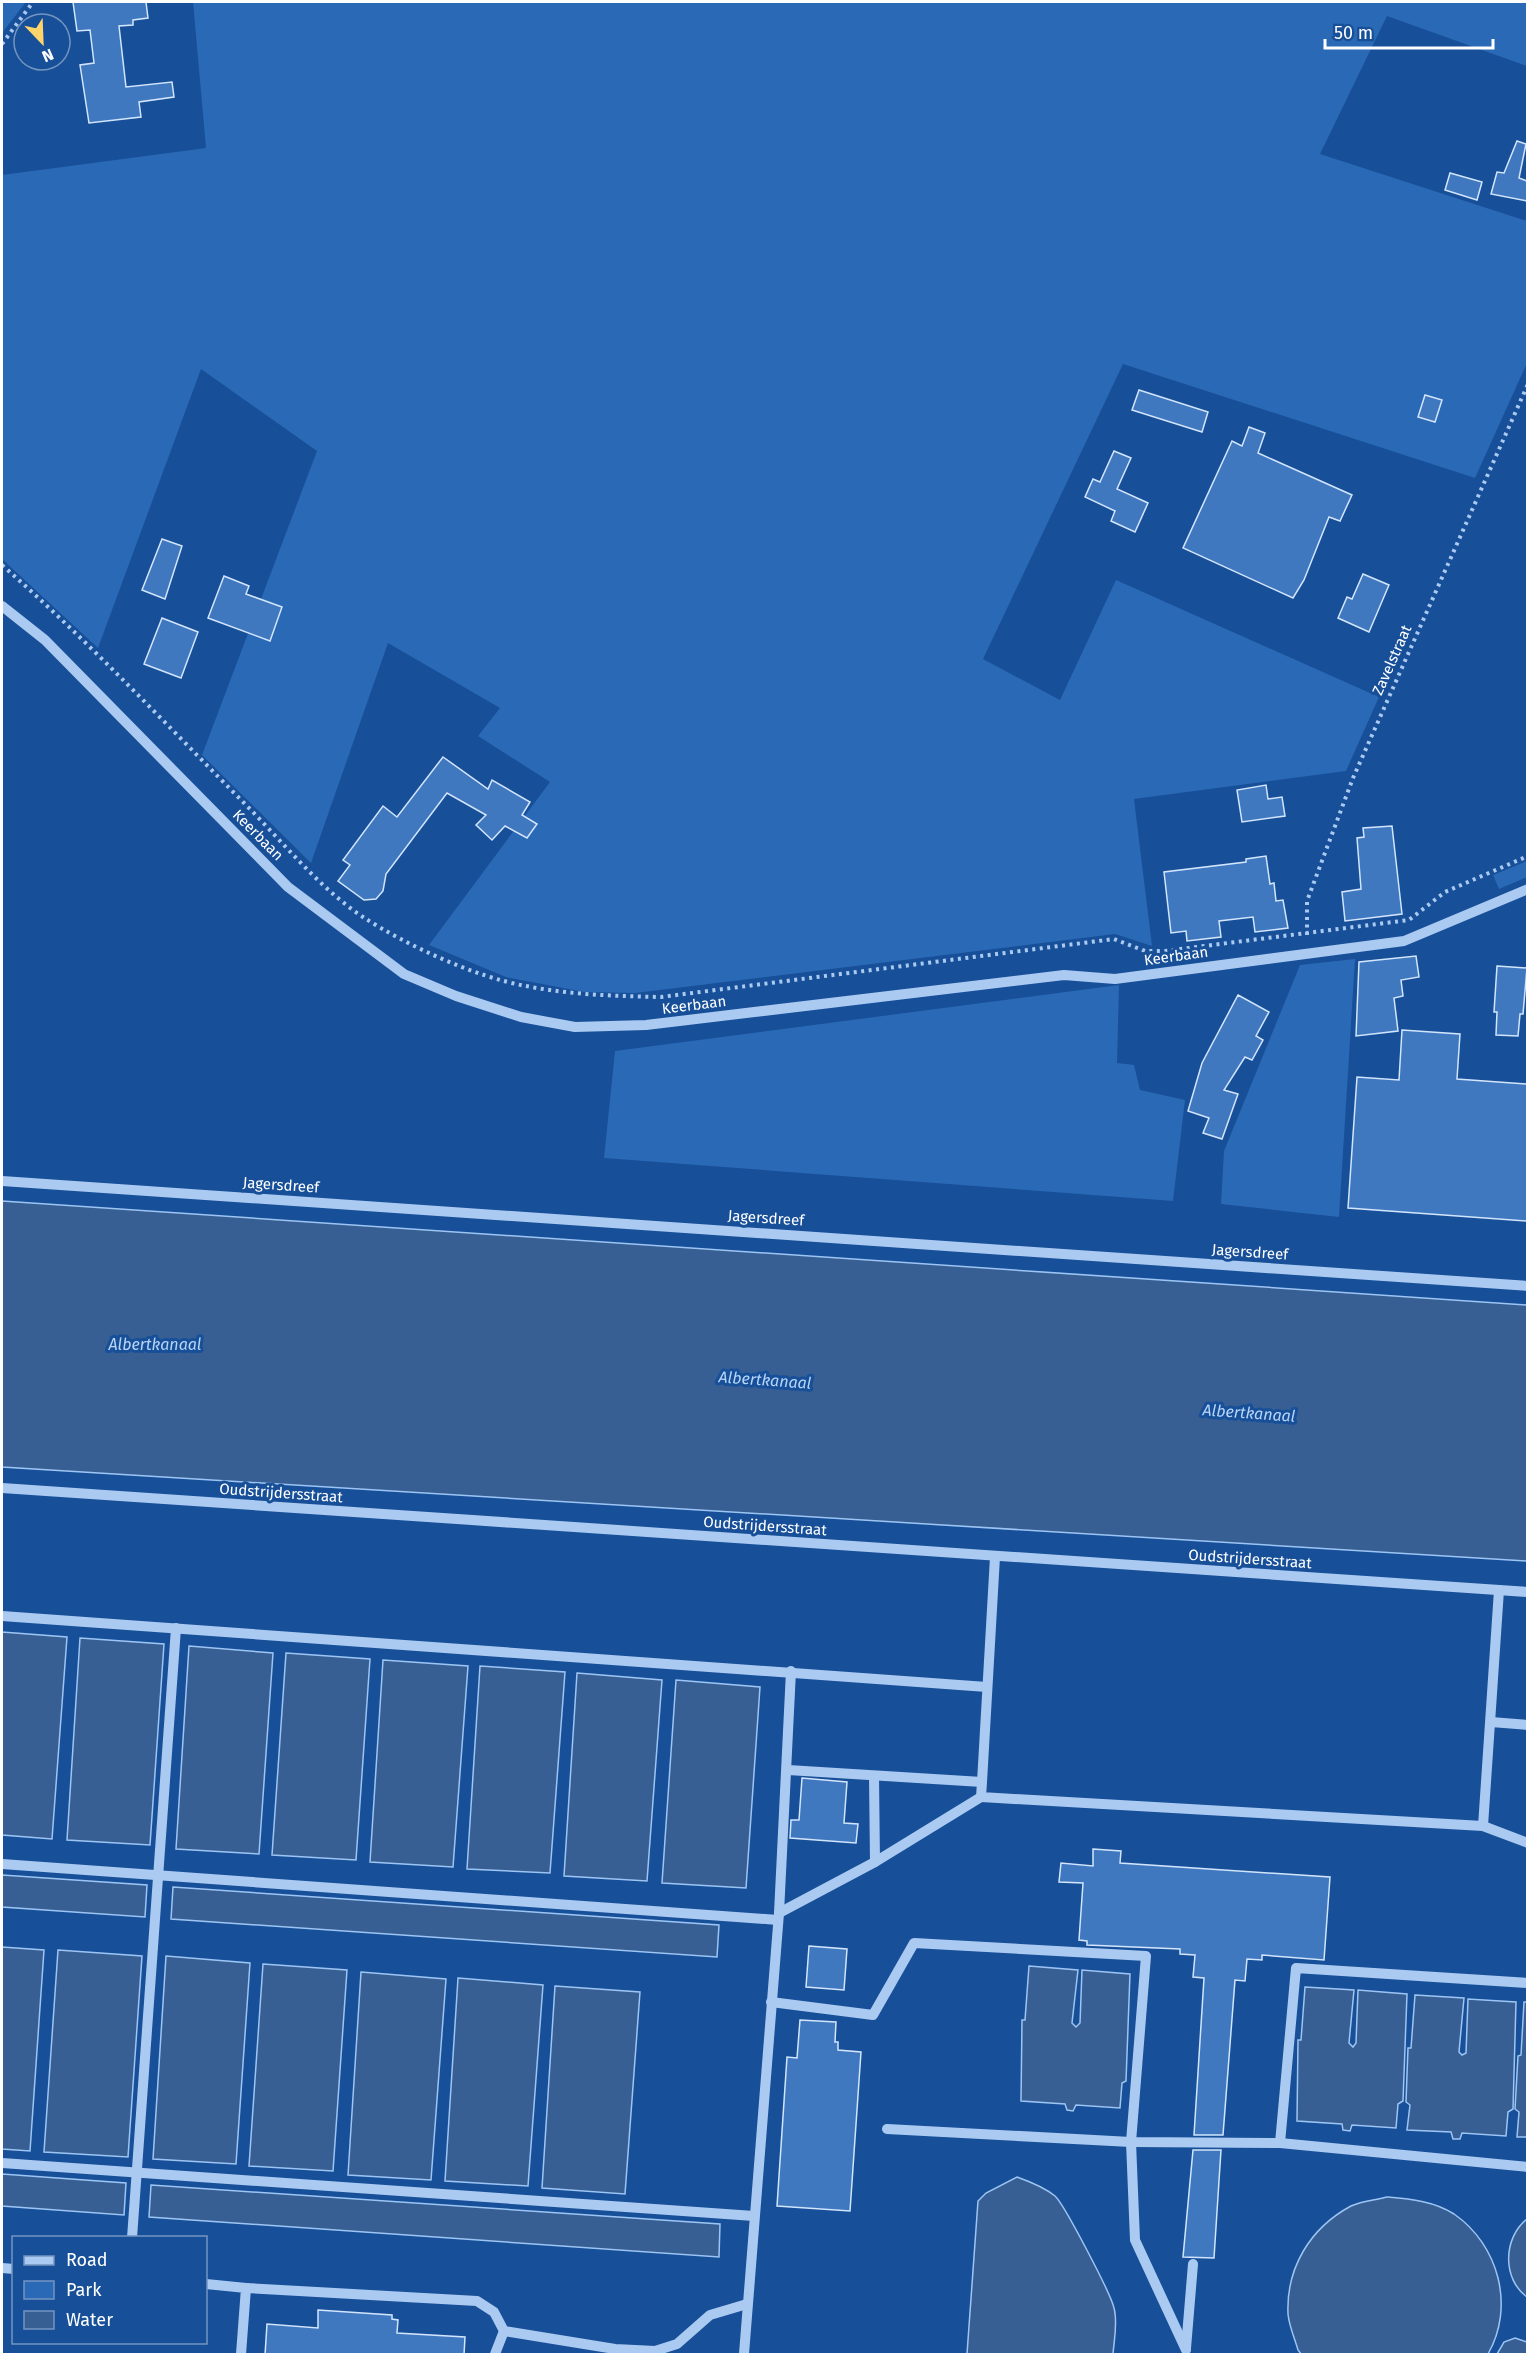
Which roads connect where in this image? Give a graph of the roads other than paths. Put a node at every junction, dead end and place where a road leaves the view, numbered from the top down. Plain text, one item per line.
1 (2, 606) edge
2 (1527, 889) edge
3 (2, 1180) edge
4 (1527, 1286) edge
5 (2, 1488) edge
6 (995, 1557) junction
7 (1499, 1590) junction
8 (1527, 1592) edge
9 (2, 1616) edge
10 (176, 1628) junction
11 (791, 1671) junction
12 (987, 1687) junction
13 (1491, 1722) junction
14 (1527, 1725) edge
15 (788, 1770) junction
16 (874, 1776) junction
17 (982, 1782) junction
18 (981, 1797) junction
19 (1483, 1826) junction
20 (1527, 1843) edge
21 (875, 1862) junction
22 (2, 1864) edge
23 (158, 1875) junction
24 (778, 1916) junction
25 (1527, 1983) edge
26 (771, 2002) junction
27 (886, 2129) dead end
28 (1131, 2142) junction
29 (1280, 2143) junction
30 (2, 2163) edge
31 (1527, 2167) edge
32 (136, 2172) junction
33 (754, 2216) junction
34 (132, 2236) edge
35 (1193, 2264) dead end
36 (207, 2284) edge
37 (246, 2288) junction
38 (747, 2304) junction
39 (504, 2331) junction
40 (1186, 2352) edge
41 (241, 2355) edge
42 (495, 2355) edge
43 (744, 2355) edge

1 - 2 street, Keerbaan
3 - 4 street, Jagersdreef
5 - 6 street, Oudstrijdersstraat
6 - 7 street, Oudstrijdersstraat
6 - 12 street
7 - 8 street, Oudstrijdersstraat
7 - 13 street
9 - 10 street
10 - 11 street
10 - 23 street
11 - 12 street
11 - 15 street
12 - 17 street
13 - 14 street
13 - 19 street
15 - 16 street
15 - 24 street
16 - 17 street
16 - 21 street
17 - 18 street
18 - 19 street
18 - 21 street
19 - 20 street
21 - 24 street
22 - 23 street
23 - 24 street
23 - 32 street
24 - 26 street
25 - 29 street
26 - 28 street
26 - 33 street
27 - 28 street
28 - 29 street
28 - 40 street
29 - 31 street
30 - 32 street
32 - 33 street
32 - 34 street
33 - 38 street
35 - 40 street
36 - 37 street
37 - 39 street
37 - 41 street
38 - 39 street
38 - 43 street
39 - 42 street

